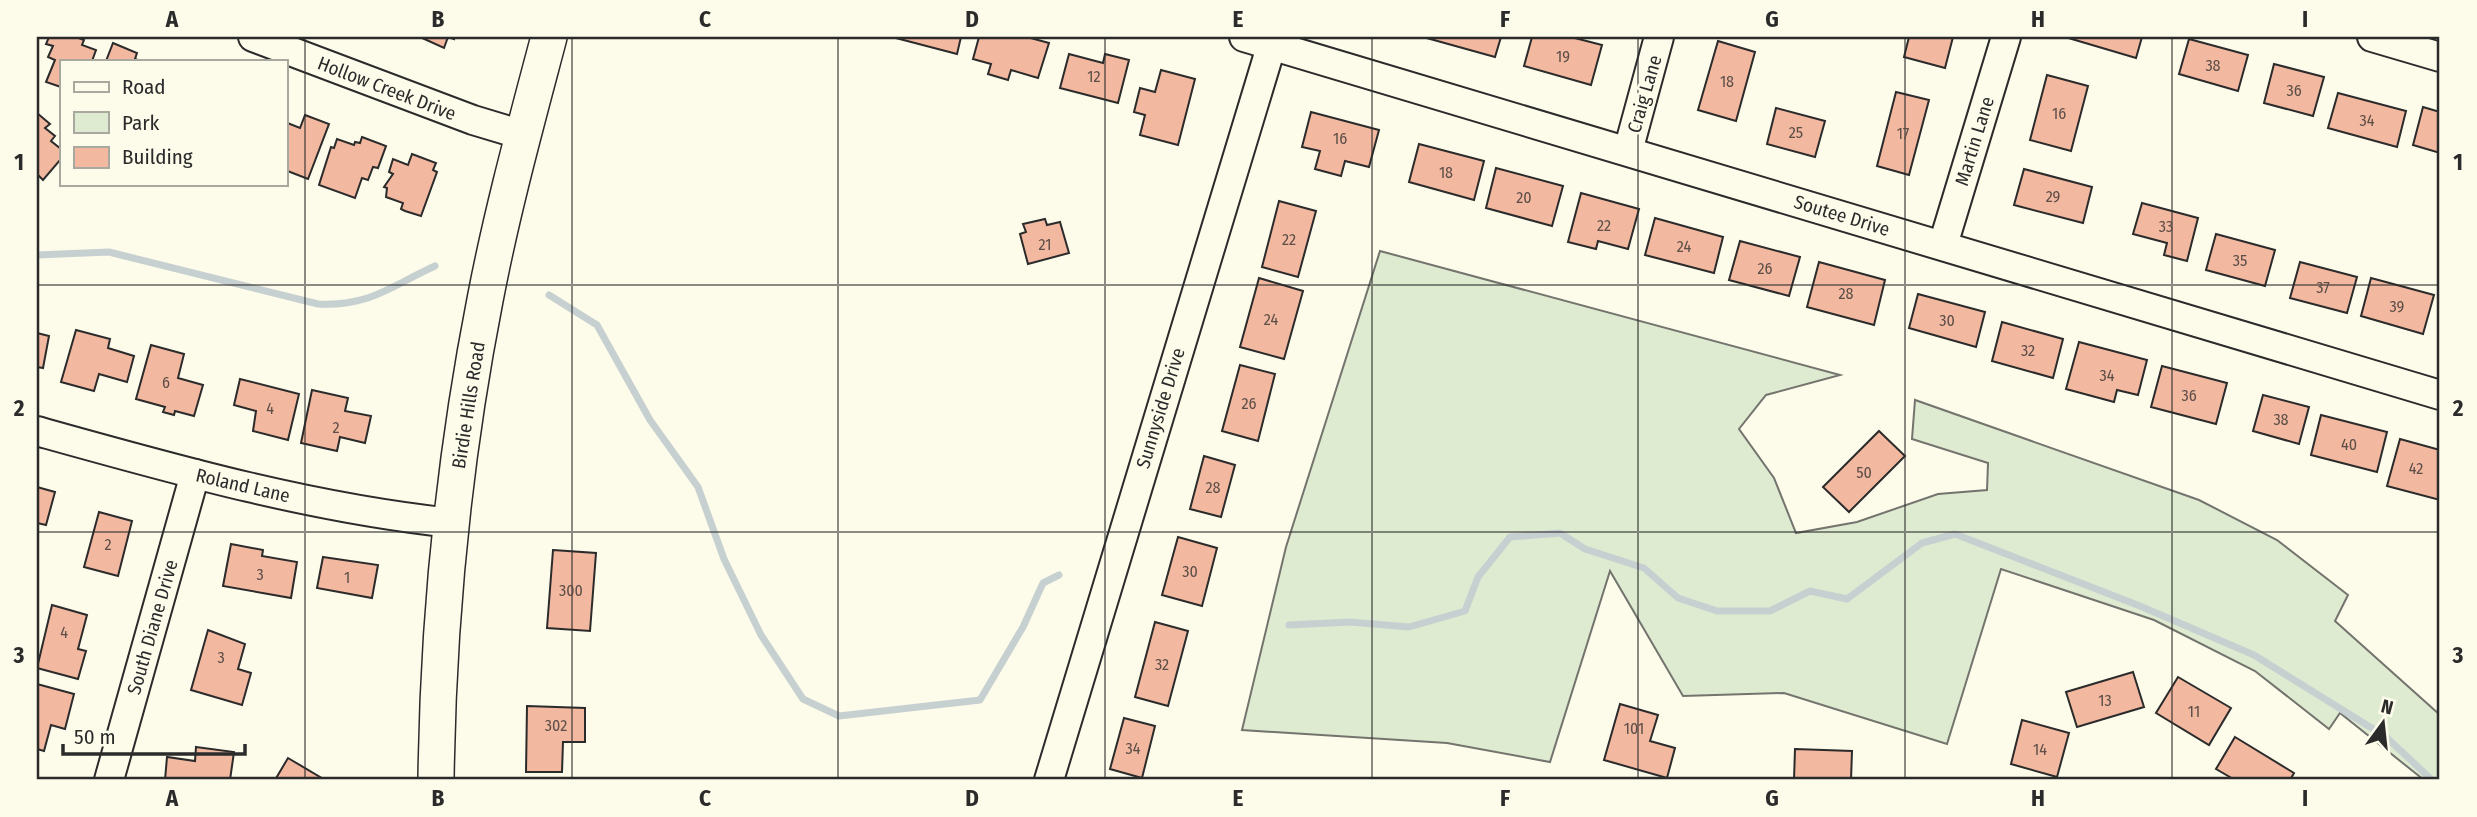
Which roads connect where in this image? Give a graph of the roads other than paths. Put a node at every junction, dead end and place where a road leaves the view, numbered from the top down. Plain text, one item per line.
1 (253, 37) edge
2 (550, 37) edge
3 (1244, 37) edge
4 (1660, 37) edge
5 (2006, 37) edge
6 (2372, 37) edge
7 (1273, 41) edge
8 (2440, 57) edge
9 (523, 135) junction
10 (1628, 151) junction
11 (1943, 245) junction
12 (2440, 395) edge
13 (37, 431) edge
14 (195, 474) junction
15 (452, 523) junction
16 (109, 780) edge
17 (436, 780) edge
18 (1049, 780) edge

1 - 9 street, Hollow Creek Drive
2 - 9 main road, Birdie Hills Road
3 - 7 street, Soutee Drive
4 - 10 street, Craig Lane
5 - 11 street, Martin Lane
6 - 8 street
7 - 10 street, Soutee Drive
7 - 18 street, Sunnyside Drive
9 - 15 main road, Birdie Hills Road
10 - 11 street, Soutee Drive
11 - 12 street, Soutee Drive
13 - 14 street, Roland Lane
14 - 15 street, Roland Lane
14 - 16 street, South Diane Drive
15 - 17 main road, Birdie Hills Road

